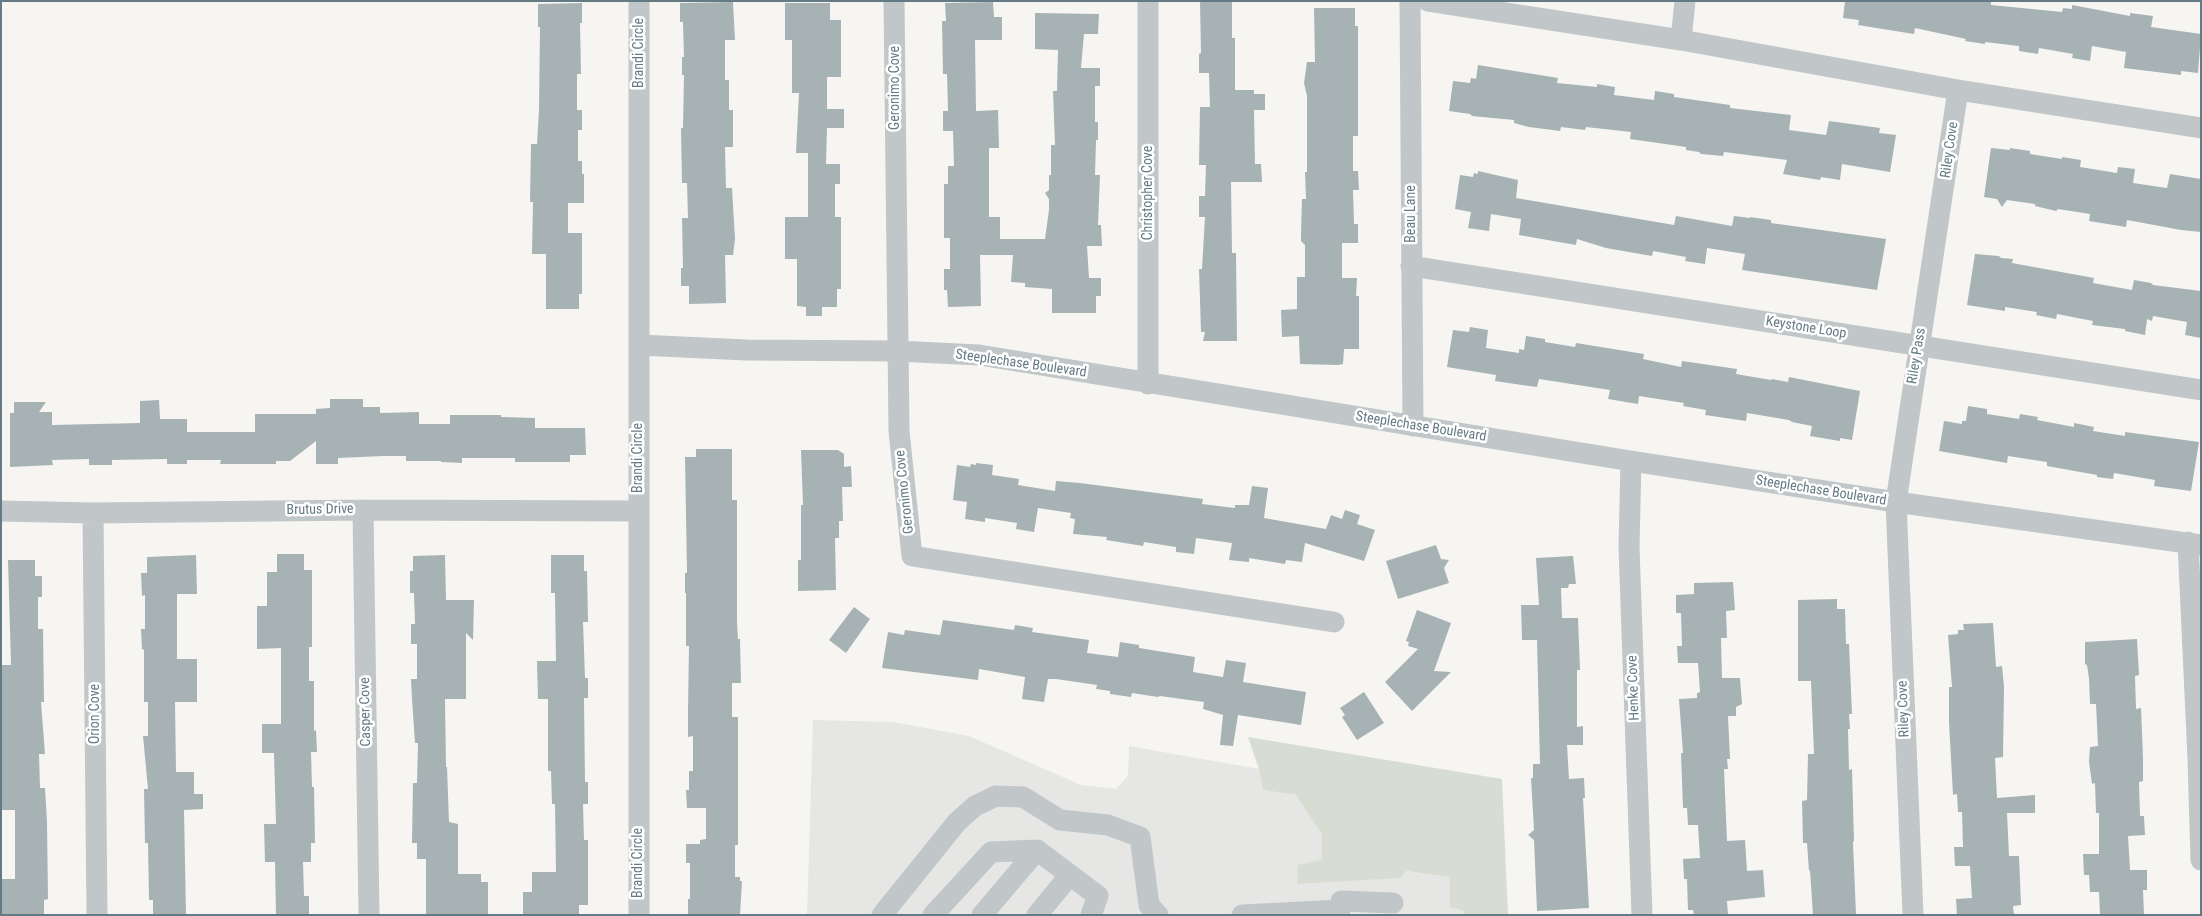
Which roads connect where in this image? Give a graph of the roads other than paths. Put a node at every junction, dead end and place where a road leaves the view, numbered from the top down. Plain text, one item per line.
1 (639, 1) edge
2 (894, 1) edge
3 (1148, 1) edge
4 (1410, 1) edge
5 (1428, 1) edge
6 (1685, 1) edge
7 (1681, 40) junction
8 (1958, 90) junction
9 (2201, 128) edge
10 (1941, 210) joint
11 (1411, 266) junction
12 (639, 345) junction
13 (1918, 346) junction
14 (897, 351) junction
15 (1148, 384) junction
16 (2201, 390) edge
17 (1413, 426) junction
18 (1631, 462) junction
19 (1896, 502) junction
20 (363, 510) junction
21 (1, 511) edge
22 (638, 511) junction
23 (93, 513) junction
24 (2194, 544) edge
25 (1334, 622) dead end
26 (2199, 759) edge
27 (1037, 850) junction
28 (2201, 860) edge
29 (1070, 875) junction
30 (1393, 903) dead end
31 (1291, 914) edge
32 (97, 915) edge
33 (369, 915) edge
34 (638, 915) edge
35 (882, 915) edge
36 (933, 915) edge
37 (982, 915) edge
38 (1037, 915) edge
39 (1091, 915) edge
40 (1158, 915) edge
41 (1242, 915) edge
42 (1642, 915) edge
43 (1913, 915) edge

1 - 12 street, Brandi Circle
2 - 14 street, Geronimo Cove
3 - 15 street, Christopher Cove
4 - 11 street, Beau Lane
5 - 7 street
6 - 7 street
7 - 8 street
8 - 9 street
8 - 10 street, Riley Cove
10 - 13 street, Riley Pass
11 - 13 street, Keystone Loop
11 - 17 street, Beau Lane
12 - 14 street, Steeplechase Boulevard
12 - 22 street, Brandi Circle
13 - 16 street, Keystone Loop
13 - 19 street, Riley Pass
14 - 15 street, Steeplechase Boulevard
14 - 25 street, Geronimo Cove
15 - 17 street, Steeplechase Boulevard
17 - 18 street, Steeplechase Boulevard
18 - 19 street, Steeplechase Boulevard
18 - 42 street, Henke Cove
19 - 24 street, Steeplechase Boulevard
19 - 43 street, Riley Cove
20 - 22 street, Brutus Drive
20 - 23 street, Brutus Drive
20 - 33 street, Casper Cove
21 - 23 street, Brutus Drive
22 - 34 street, Brandi Circle
23 - 32 street, Orion Cove
24 - 26 street
26 - 28 street
27 - 29 street
27 - 36 street
27 - 37 street
29 - 38 street
29 - 39 street
30 - 31 street
31 - 41 street
35 - 40 street

